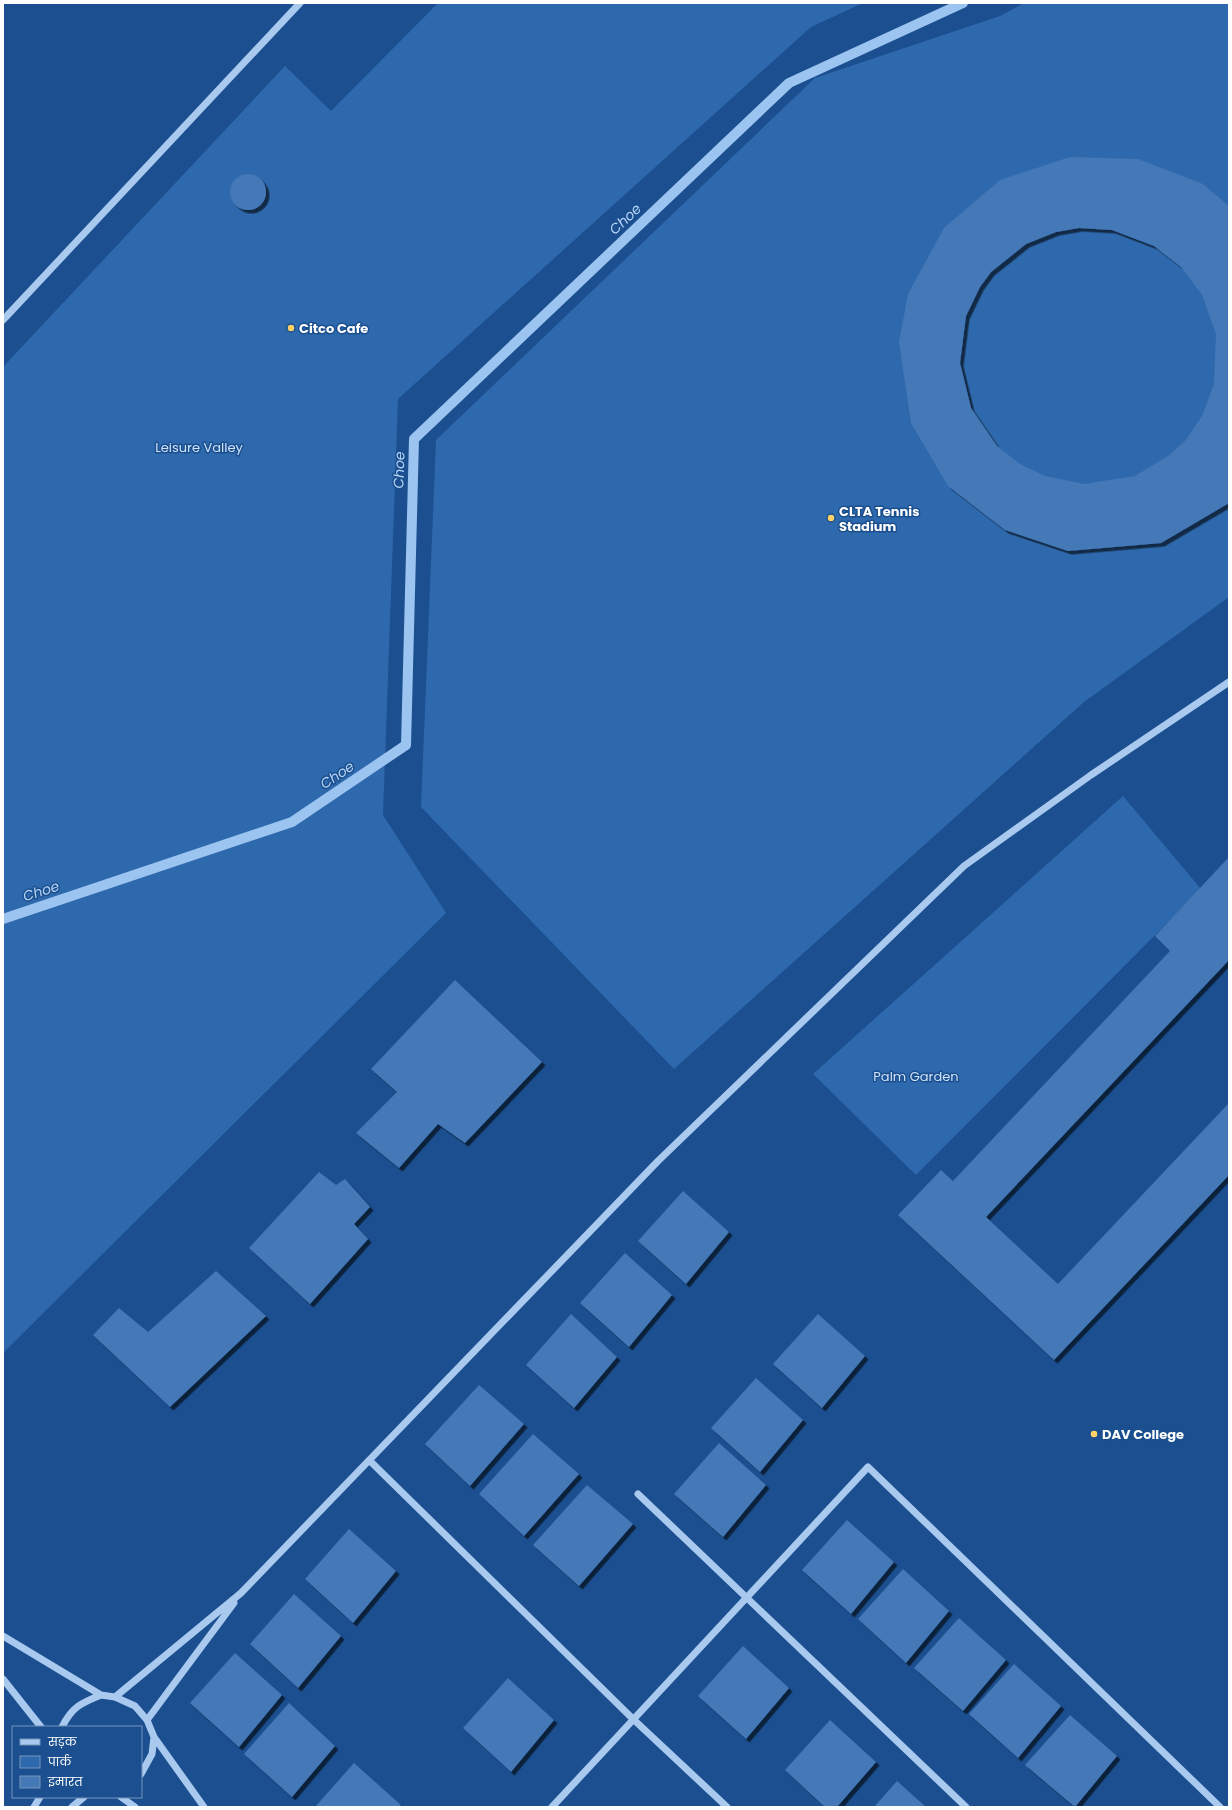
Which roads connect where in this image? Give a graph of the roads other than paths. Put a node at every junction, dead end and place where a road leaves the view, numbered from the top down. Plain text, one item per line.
1 (300, 3) edge
2 (3, 320) edge
3 (1229, 682) edge
4 (370, 1461) junction
5 (638, 1494) dead end
6 (242, 1593) junction
7 (747, 1597) junction
8 (3, 1636) edge
9 (3, 1679) edge
10 (101, 1695) junction
11 (115, 1697) junction
12 (633, 1719) junction
13 (147, 1720) junction
14 (39, 1726) edge
15 (62, 1726) edge
16 (154, 1737) junction
17 (142, 1772) edge
18 (39, 1798) edge
19 (83, 1798) edge
20 (122, 1798) edge
21 (34, 1807) edge
22 (72, 1807) edge
23 (135, 1807) edge
24 (204, 1807) edge
25 (552, 1807) edge
26 (726, 1807) edge
27 (966, 1807) edge
28 (1220, 1807) edge

1 - 2 street
3 - 4 street
4 - 6 street
4 - 12 street
5 - 7 street
6 - 11 street
6 - 13 street
7 - 12 street
7 - 27 street
7 - 28 street
8 - 10 street
9 - 14 street
10 - 11 street
10 - 15 street
11 - 13 street
12 - 25 street
12 - 26 street
13 - 16 street
16 - 17 street
16 - 24 street
18 - 21 street
19 - 22 street
20 - 23 street

